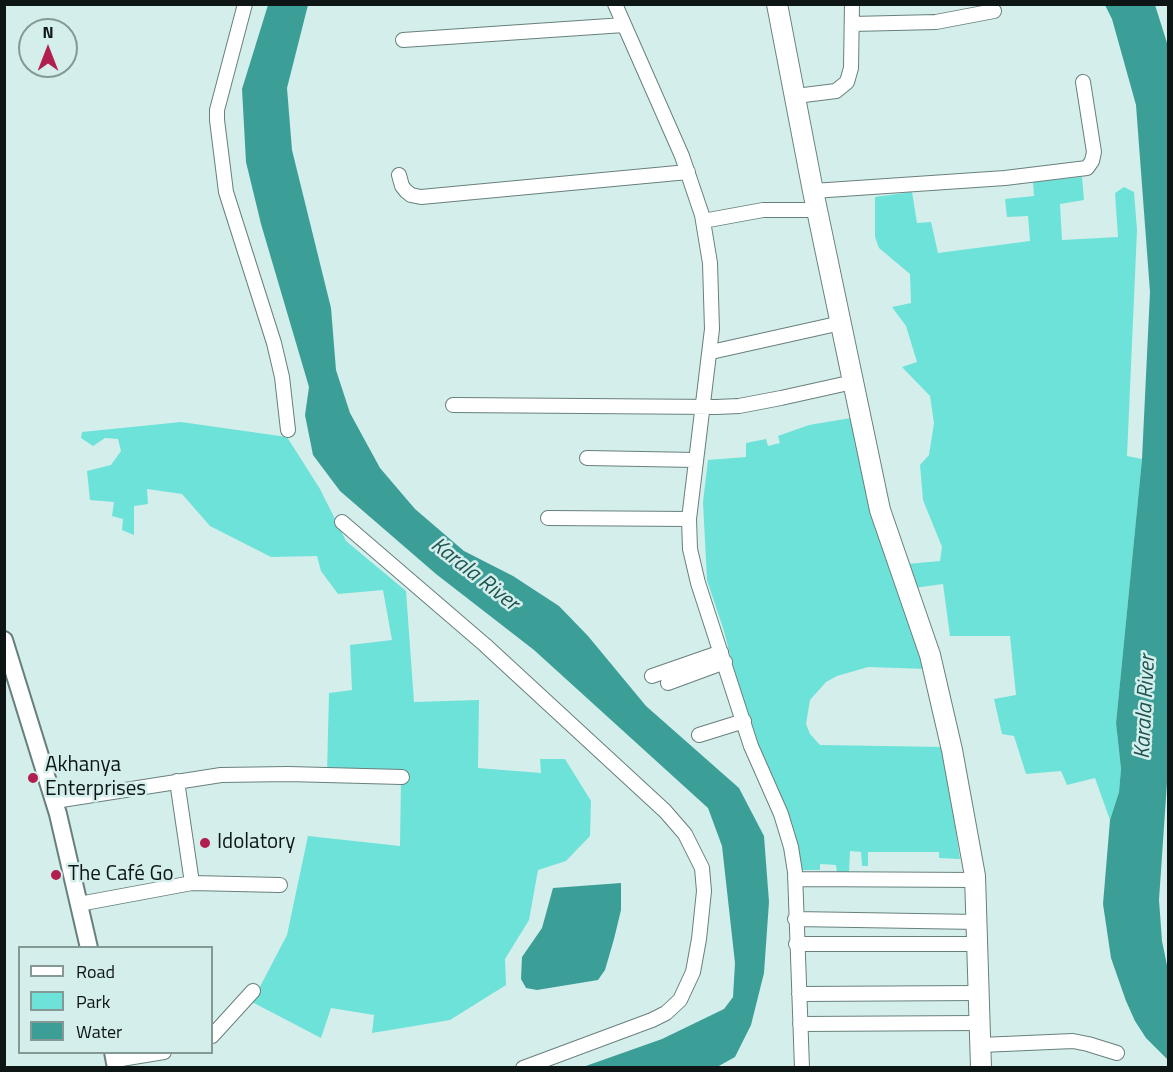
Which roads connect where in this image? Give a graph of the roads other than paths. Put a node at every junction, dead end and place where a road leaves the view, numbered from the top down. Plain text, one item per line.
1 (245, 4) edge
2 (615, 4) edge
3 (777, 4) edge
4 (852, 4) edge
5 (994, 11) dead end
6 (852, 24) junction
7 (624, 25) junction
8 (403, 40) dead end
9 (1083, 82) dead end
10 (796, 96) junction
11 (688, 172) junction
12 (399, 175) dead end
13 (815, 200) junction
14 (703, 221) junction
15 (841, 322) junction
16 (711, 352) junction
17 (854, 382) junction
18 (453, 405) dead end
19 (703, 408) junction
20 (288, 430) dead end
21 (587, 458) dead end
22 (696, 460) junction
23 (548, 518) dead end
24 (689, 519) junction
25 (342, 522) dead end
26 (4, 640) edge
27 (723, 657) junction
28 (652, 676) dead end
29 (668, 683) dead end
30 (744, 721) junction
31 (699, 735) dead end
32 (402, 777) dead end
33 (177, 781) junction
34 (55, 801) junction
35 (795, 879) junction
36 (976, 880) junction
37 (192, 883) junction
38 (280, 885) dead end
39 (79, 904) junction
40 (795, 919) junction
41 (978, 922) junction
42 (796, 944) junction
43 (979, 944) junction
44 (89, 946) edge
45 (253, 991) dead end
46 (979, 993) junction
47 (799, 994) junction
48 (980, 1023) junction
49 (800, 1024) junction
50 (213, 1035) edge
51 (981, 1045) junction
52 (157, 1054) edge
53 (115, 1060) edge
54 (524, 1068) edge
55 (802, 1068) edge
56 (981, 1068) edge
57 (1115, 1068) edge

1 - 20 street
2 - 7 street
3 - 10 main road
4 - 6 street
5 - 6 street
6 - 10 street
7 - 8 street
7 - 11 street
9 - 13 street
10 - 13 main road
11 - 12 street
11 - 14 street
13 - 14 street
13 - 15 main road
14 - 16 street
15 - 16 street
15 - 17 main road
16 - 19 street
17 - 19 street
17 - 36 main road
18 - 19 street
19 - 22 street
21 - 22 street
22 - 24 street
23 - 24 street
24 - 27 street
25 - 54 street
26 - 34 street
27 - 28 street
27 - 29 street
27 - 30 street
30 - 31 street
30 - 35 street
32 - 33 street
33 - 34 street
33 - 37 street
34 - 39 street
35 - 36 street
35 - 40 street
36 - 41 main road
37 - 38 street
37 - 39 street
39 - 44 street
40 - 41 street
40 - 42 street
41 - 43 main road
42 - 43 street
42 - 47 street
43 - 46 main road
45 - 50 street
46 - 47 street
46 - 48 main road
47 - 49 street
48 - 49 street
48 - 51 main road
49 - 55 street
51 - 56 main road
51 - 57 street
52 - 53 street

